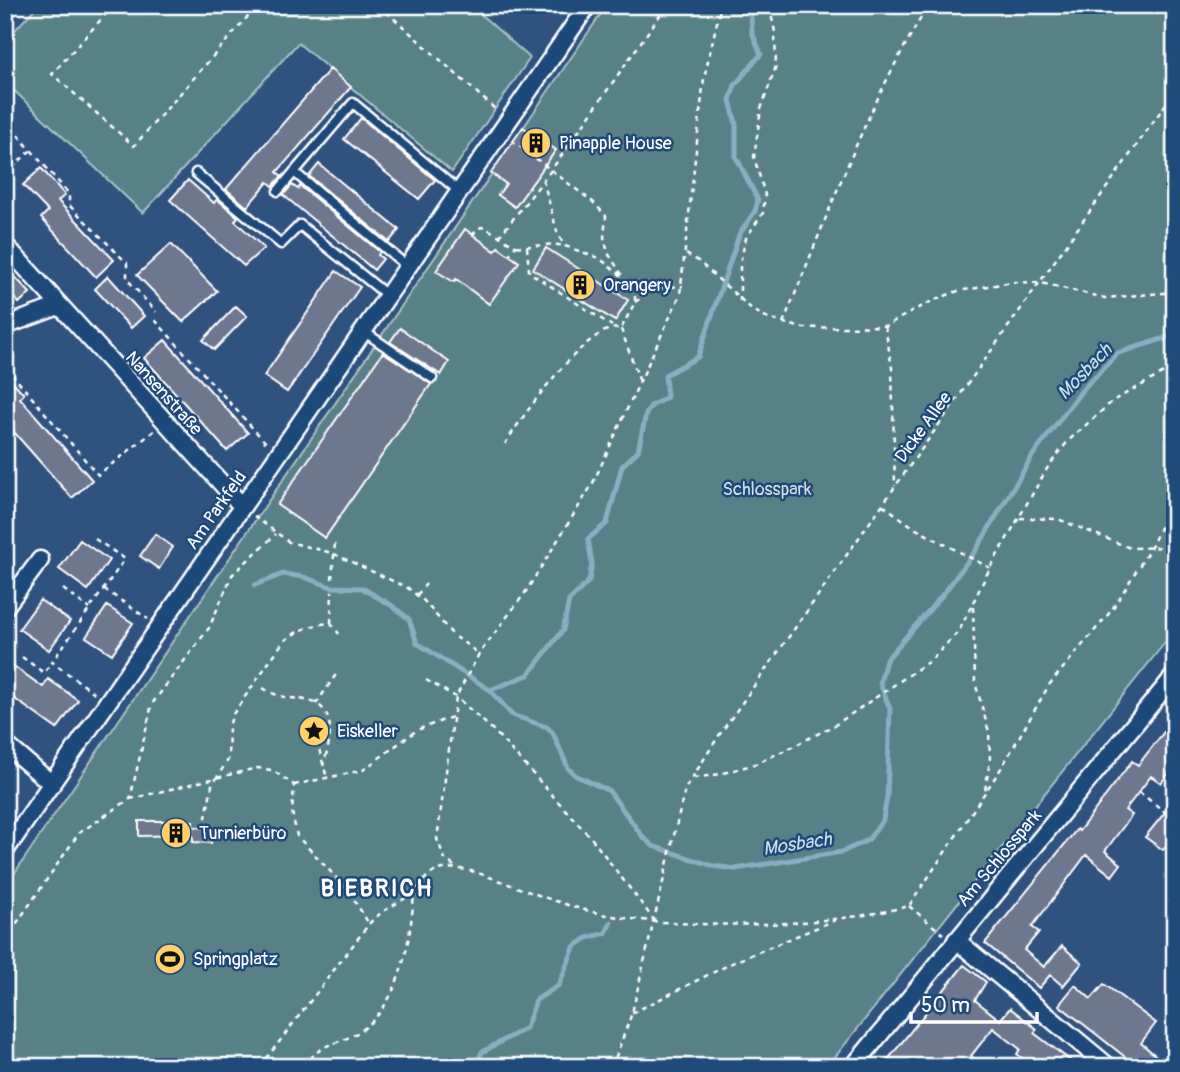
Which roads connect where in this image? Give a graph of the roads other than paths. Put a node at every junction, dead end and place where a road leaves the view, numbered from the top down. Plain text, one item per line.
1 (588, 5) edge
2 (294, 172) junction
3 (196, 173) dead end
4 (278, 191) dead end
5 (460, 191) junction
6 (5, 245) edge
7 (408, 267) junction
8 (388, 296) junction
9 (59, 306) junction
10 (5, 326) edge
11 (363, 331) junction
12 (432, 378) dead end
13 (241, 505) junction
14 (40, 560) dead end
15 (5, 607) edge
16 (1175, 675) edge
17 (5, 744) edge
18 (52, 784) junction
19 (5, 851) edge
20 (956, 940) junction
21 (853, 1067) edge
22 (1109, 1067) edge

1 - 5 street, Am Parkfeld
2 - 4 lane
2 - 5 lane
2 - 7 lane
3 - 8 lane
5 - 7 street, Am Parkfeld
6 - 9 street, Nansenstraße
7 - 8 street, Am Parkfeld
8 - 11 street, Am Parkfeld
9 - 10 street
9 - 13 street, Nansenstraße
11 - 12 lane
11 - 13 street, Am Parkfeld
13 - 18 street, Am Parkfeld
14 - 15 street
16 - 20 street, Am Schlosspark
17 - 18 street
18 - 19 street, Am Parkfeld
20 - 21 street, Am Schlosspark
20 - 22 street

